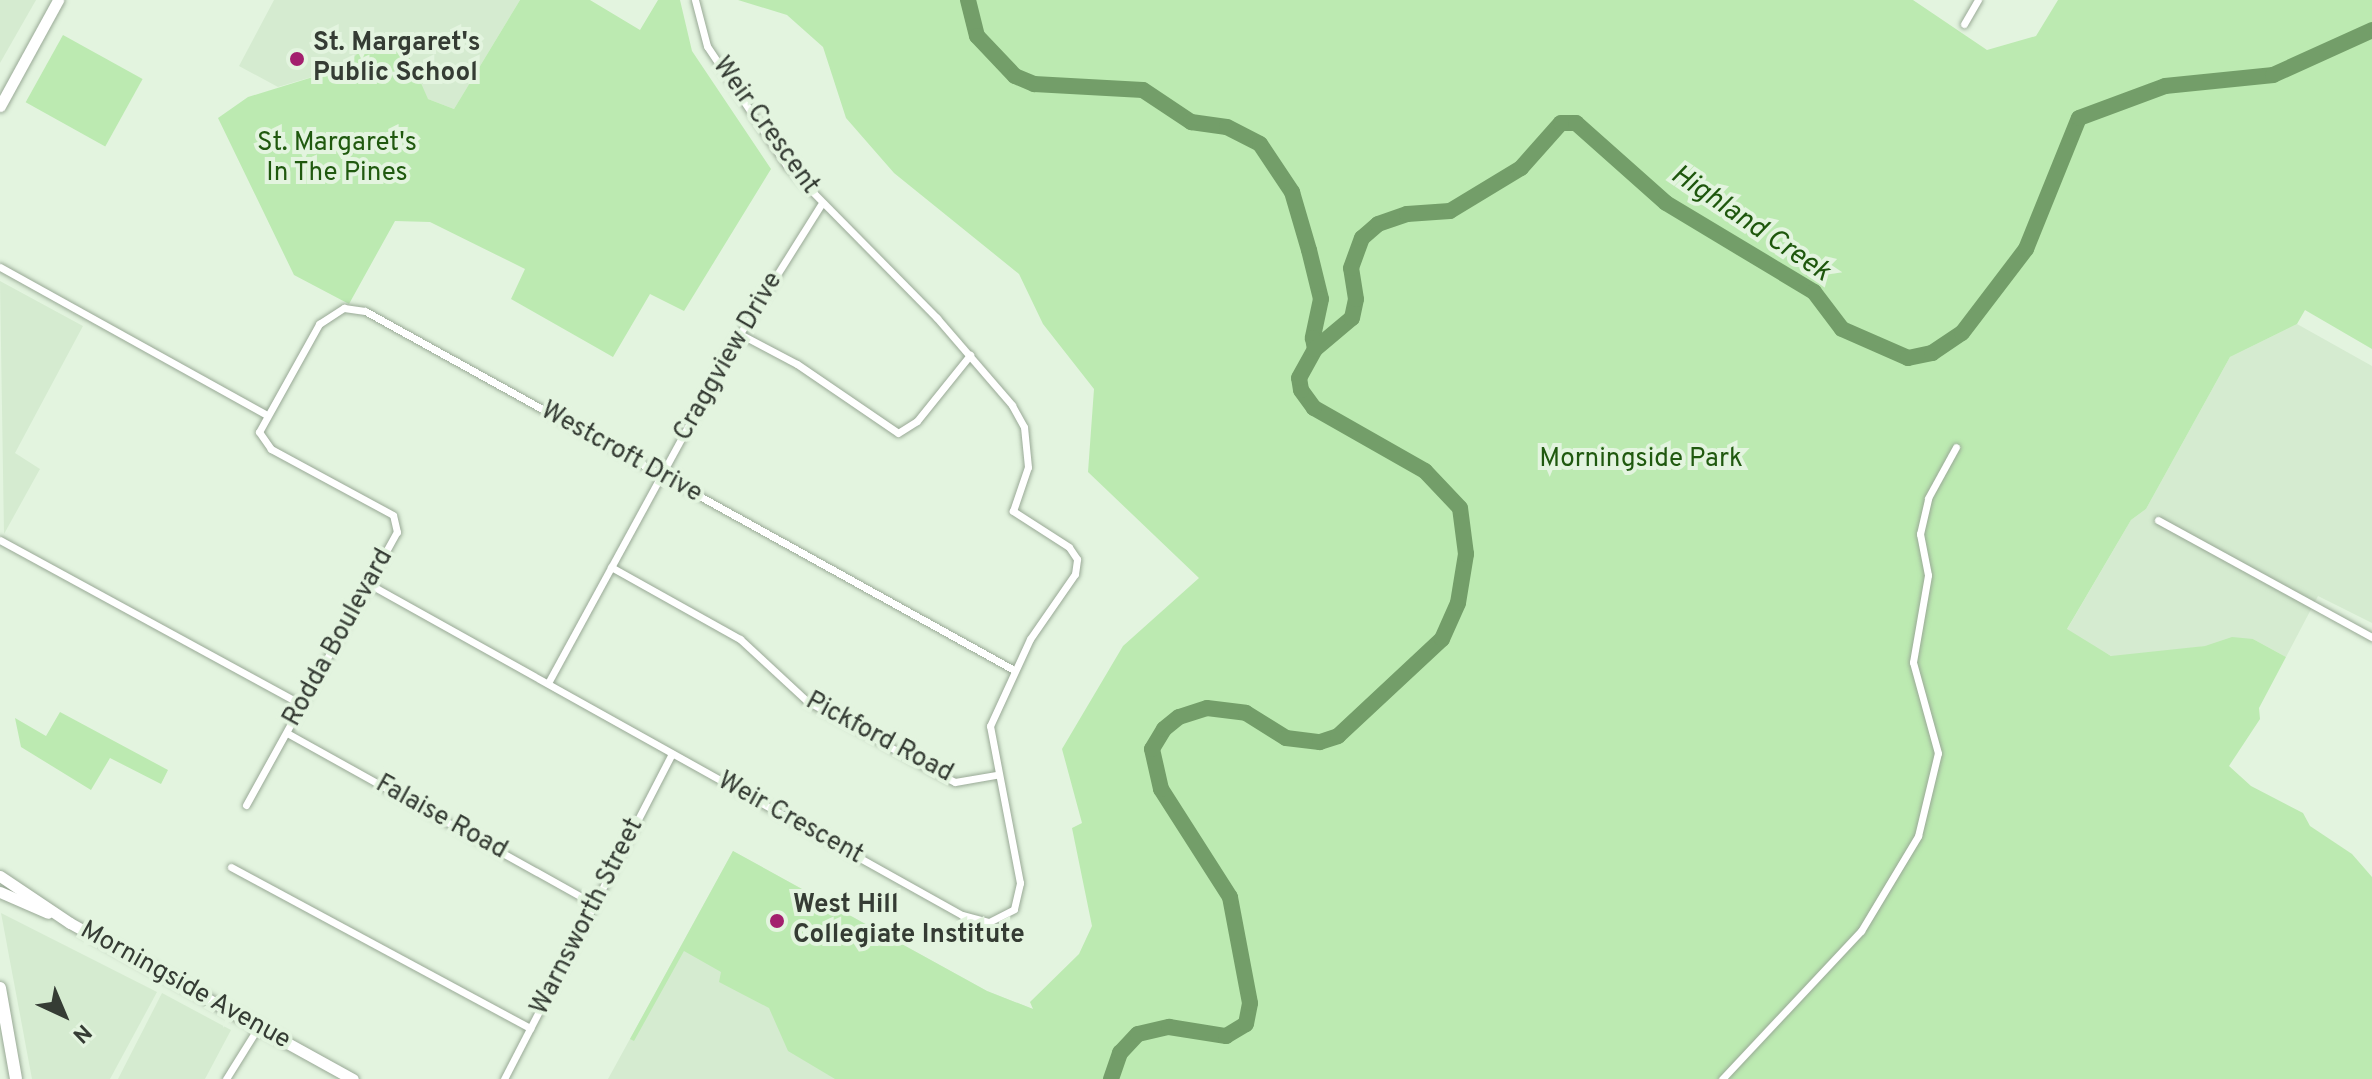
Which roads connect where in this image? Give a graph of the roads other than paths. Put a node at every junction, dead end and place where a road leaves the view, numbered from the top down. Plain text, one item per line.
1 (58, 0) edge
2 (695, 0) edge
3 (1978, 0) edge
4 (1964, 24) dead end
5 (0, 106) edge
6 (822, 203) junction
7 (0, 267) edge
8 (740, 334) junction
9 (970, 355) junction
10 (265, 414) junction
11 (1956, 447) dead end
12 (662, 475) junction
13 (2158, 520) dead end
14 (0, 540) edge
15 (611, 567) junction
16 (369, 584) junction
17 (2372, 637) edge
18 (1014, 670) junction
19 (548, 683) junction
20 (301, 704) junction
21 (287, 733) junction
22 (672, 754) junction
23 (996, 775) junction
24 (246, 805) dead end
25 (231, 867) dead end
26 (0, 876) edge
27 (0, 892) edge
28 (594, 904) junction
29 (60, 917) junction
30 (0, 988) edge
31 (259, 1026) junction
32 (530, 1028) junction
33 (16, 1079) edge
34 (226, 1079) edge
35 (353, 1079) edge
36 (504, 1079) edge
37 (1722, 1079) edge

1 - 5 main road
2 - 6 street, Weir Crescent
3 - 4 street
6 - 8 street, Craggview Drive
6 - 9 street, Weir Crescent
7 - 10 street
8 - 9 street
8 - 12 street, Craggview Drive
9 - 18 street, Weir Crescent
10 - 12 street, Westcroft Drive
10 - 16 street, Rodda Boulevard
11 - 37 street
12 - 15 street, Craggview Drive
12 - 18 street, Westcroft Drive
13 - 17 street
14 - 20 street
15 - 19 street, Craggview Drive
15 - 23 street, Pickford Road
16 - 19 street, Weir Crescent
16 - 20 street, Rodda Boulevard
18 - 23 street, Weir Crescent
19 - 22 street, Weir Crescent
20 - 21 street, Rodda Boulevard
21 - 24 street, Rodda Boulevard
21 - 28 street, Falaise Road
22 - 23 street, Weir Crescent
22 - 28 street, Warnsworth Street
25 - 32 street
26 - 29 main road, Morningside Avenue
27 - 29 main road, Morningside Avenue
28 - 32 street, Warnsworth Street
29 - 31 main road, Morningside Avenue
30 - 33 main road
31 - 34 street
31 - 35 main road, Morningside Avenue
32 - 36 street, Warnsworth Street

